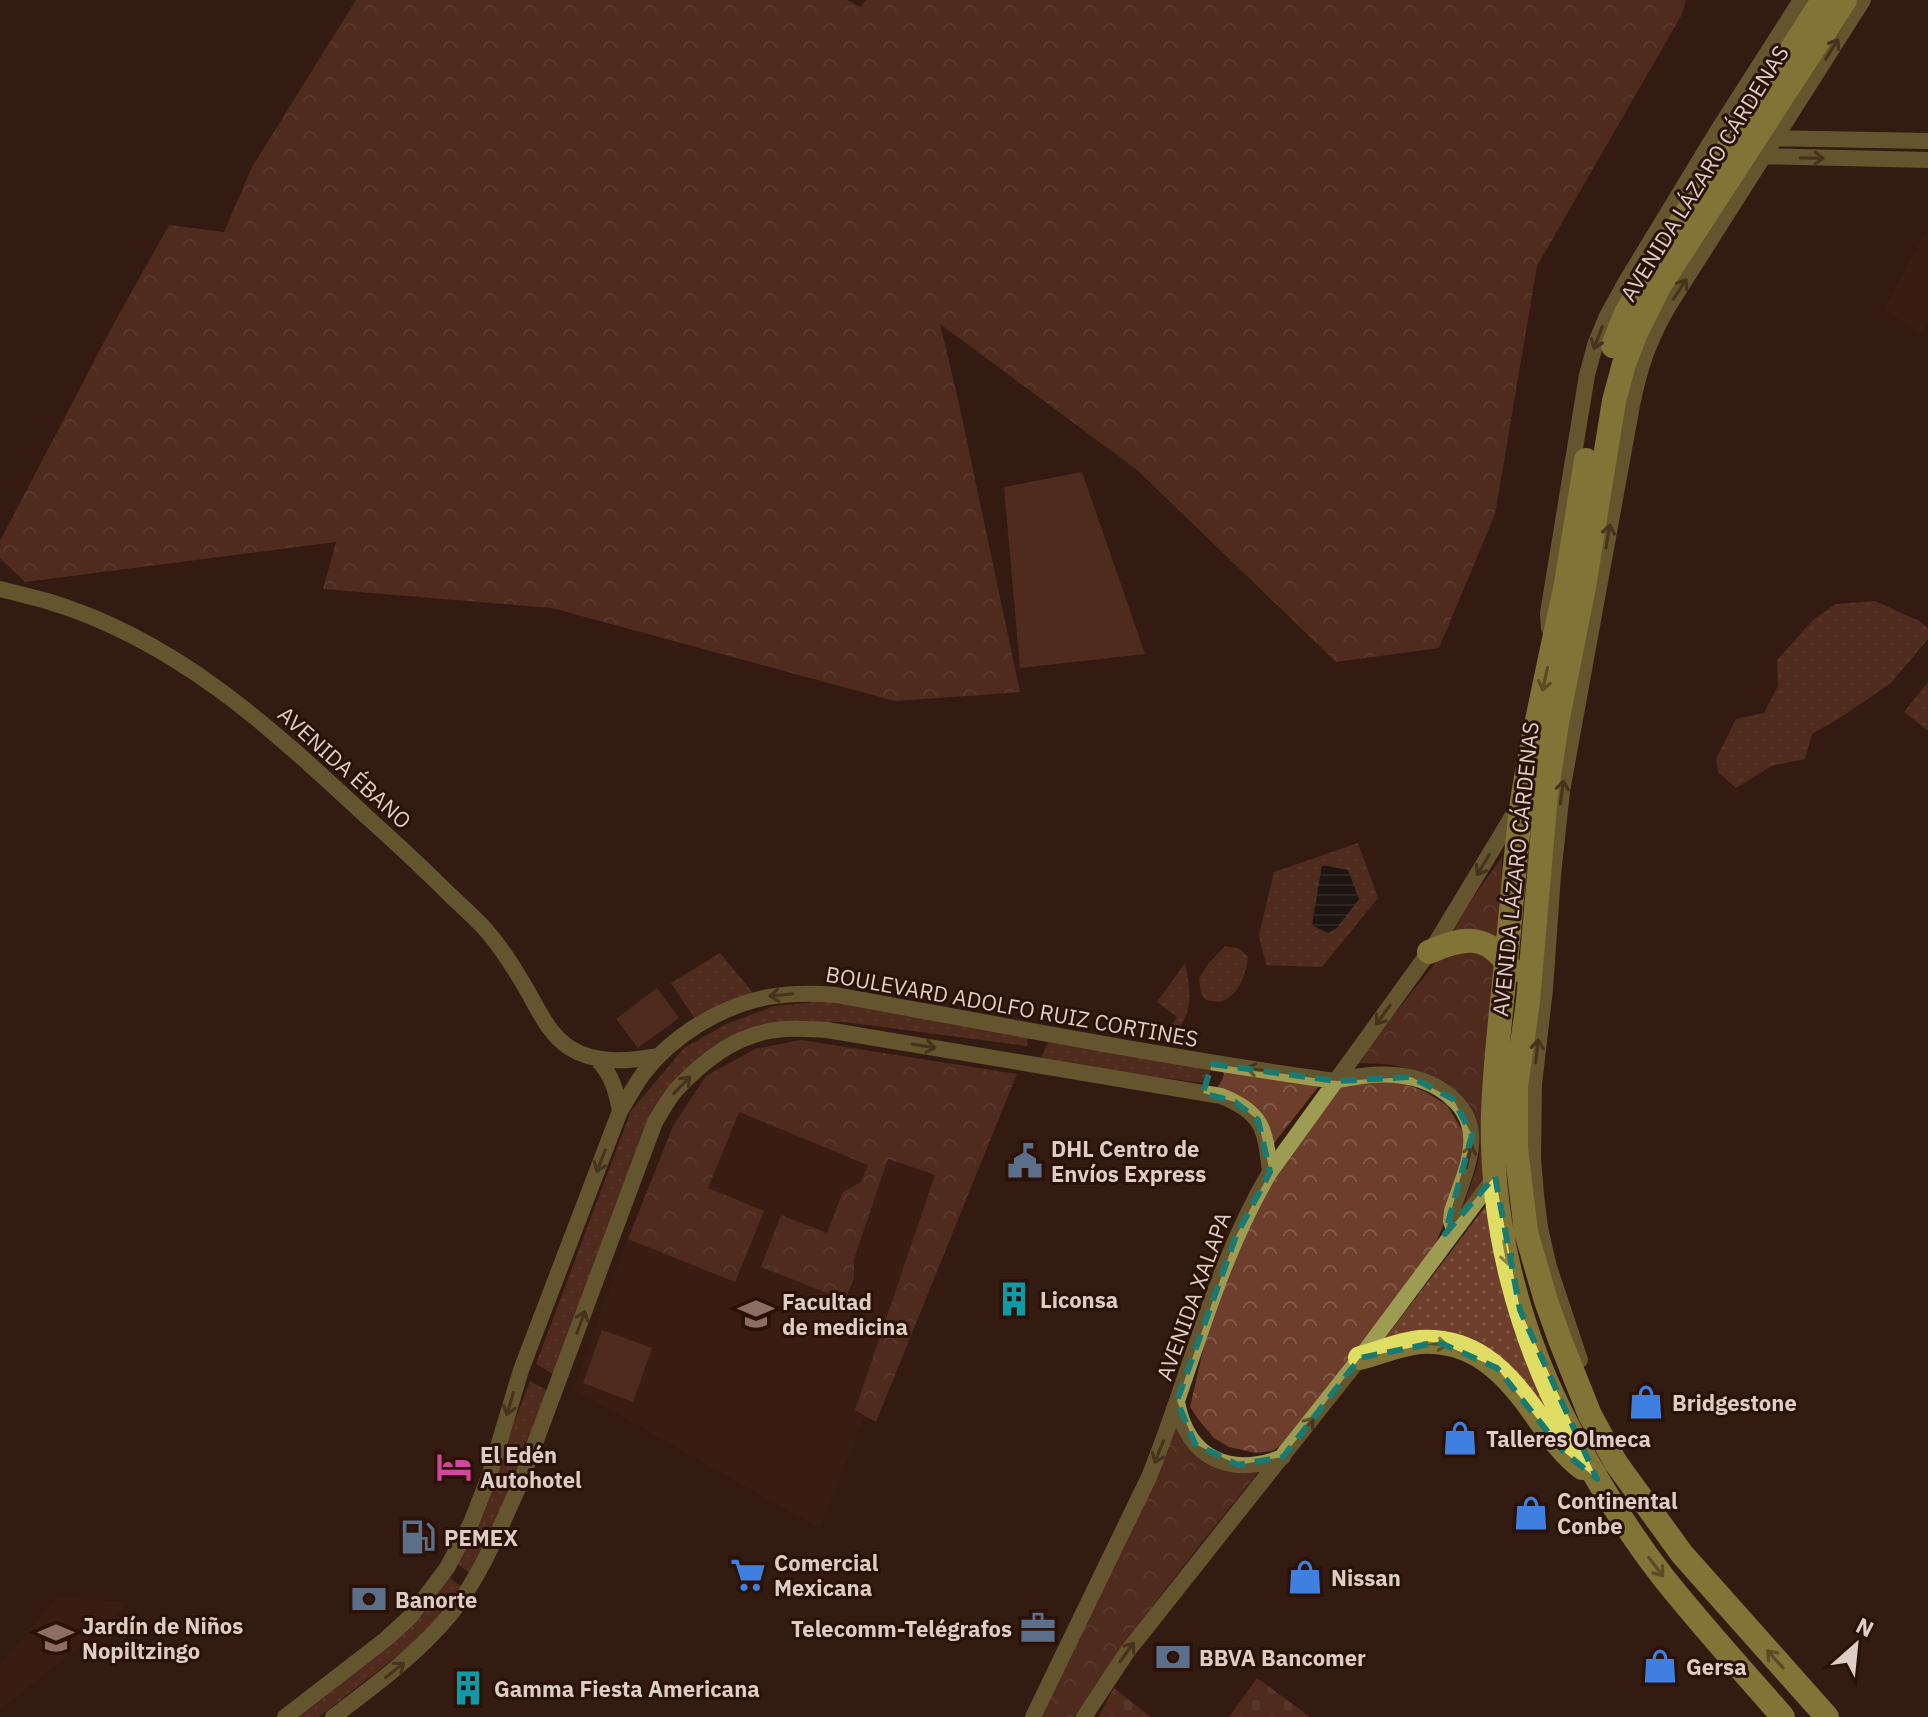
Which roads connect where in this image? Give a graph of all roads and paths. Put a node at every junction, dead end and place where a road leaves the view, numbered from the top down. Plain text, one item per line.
1 (1801, 0) edge
2 (1823, 0) edge
3 (1845, 0) edge
4 (1863, 0) edge
5 (1718, 130) junction
6 (1775, 139) junction
7 (1928, 141) edge
8 (1707, 149) junction
9 (1764, 157) junction
10 (1928, 160) edge
11 (1575, 586) junction
12 (0, 589) edge
13 (1554, 638) junction
14 (1523, 798) junction
15 (1429, 952) junction
16 (1506, 961) junction
17 (1528, 1001) junction
18 (659, 1056) junction
19 (597, 1059) junction
20 (1212, 1064) junction
21 (1336, 1081) junction
22 (1203, 1093) junction
23 (620, 1111) junction
24 (1532, 1129) junction
25 (1516, 1148) junction
26 (1270, 1172) junction
27 (1495, 1176) junction
28 (1454, 1231) junction
29 (1360, 1358) junction
30 (1177, 1401) junction
31 (1590, 1415) junction
32 (1283, 1457) junction
33 (1597, 1479) junction
34 (285, 1717) edge
35 (333, 1717) edge
36 (1033, 1717) edge
37 (1084, 1717) edge
38 (1783, 1717) edge
39 (1827, 1717) edge

1 - 5 main road
2 - 11 highway, AVENIDA LÁZARO CÁRDENAS, bridge
3 - 11 highway, AVENIDA LÁZARO CÁRDENAS, bridge
6 -> 4 main road
5 - 6 main road
5 - 8 main road
6 - 7 main road
6 - 9 main road
8 - 9 main road
8 -> 13 main road
9 -> 10 main road
24 -> 9 main road
11 - 13 highway, AVENIDA LÁZARO CÁRDENAS
11 - 17 highway, AVENIDA LÁZARO CÁRDENAS
12 - 19 main road, AVENIDA ÉBANO
13 -> 14 highway, AVENIDA LÁZARO CÁRDENAS
14 -> 15 main road, AVENIDA XALAPA
14 - 16 highway, AVENIDA LÁZARO CÁRDENAS
15 - 16 highway
15 -> 21 main road, AVENIDA XALAPA
16 - 17 highway
16 - 27 highway, AVENIDA LÁZARO CÁRDENAS
17 - 25 highway, AVENIDA LÁZARO CÁRDENAS
18 - 19 main road, AVENIDA ÉBANO
20 -> 18 main road, BOULEVARD ADOLFO RUIZ CORTINES
18 - 23 main road, BOULEVARD ADOLFO RUIZ CORTINES
19 - 23 main road
21 -> 20 main road, BOULEVARD ADOLFO RUIZ CORTINES
20 - 22 main road
21 - 26 main road, AVENIDA XALAPA
28 -> 21 main road, BOULEVARD ADOLFO RUIZ CORTINES
22 - 26 main road
35 -> 22 main road
23 -> 34 main road, BOULEVARD ADOLFO RUIZ CORTINES
24 - 25 main road
24 - 31 main road
25 - 27 main road
25 - 31 highway, AVENIDA LÁZARO CÁRDENAS
26 - 30 main road, AVENIDA XALAPA
27 - 28 main road
27 -> 33 highway, AVENIDA LÁZARO CÁRDENAS
28 - 29 main road
32 -> 29 main road
29 -> 33 highway
30 - 32 main road
30 -> 36 main road, AVENIDA XALAPA
39 -> 31 highway, AVENIDA LÁZARO CÁRDENAS
37 -> 32 main road
33 -> 38 highway, AVENIDA LÁZARO CÁRDENAS

